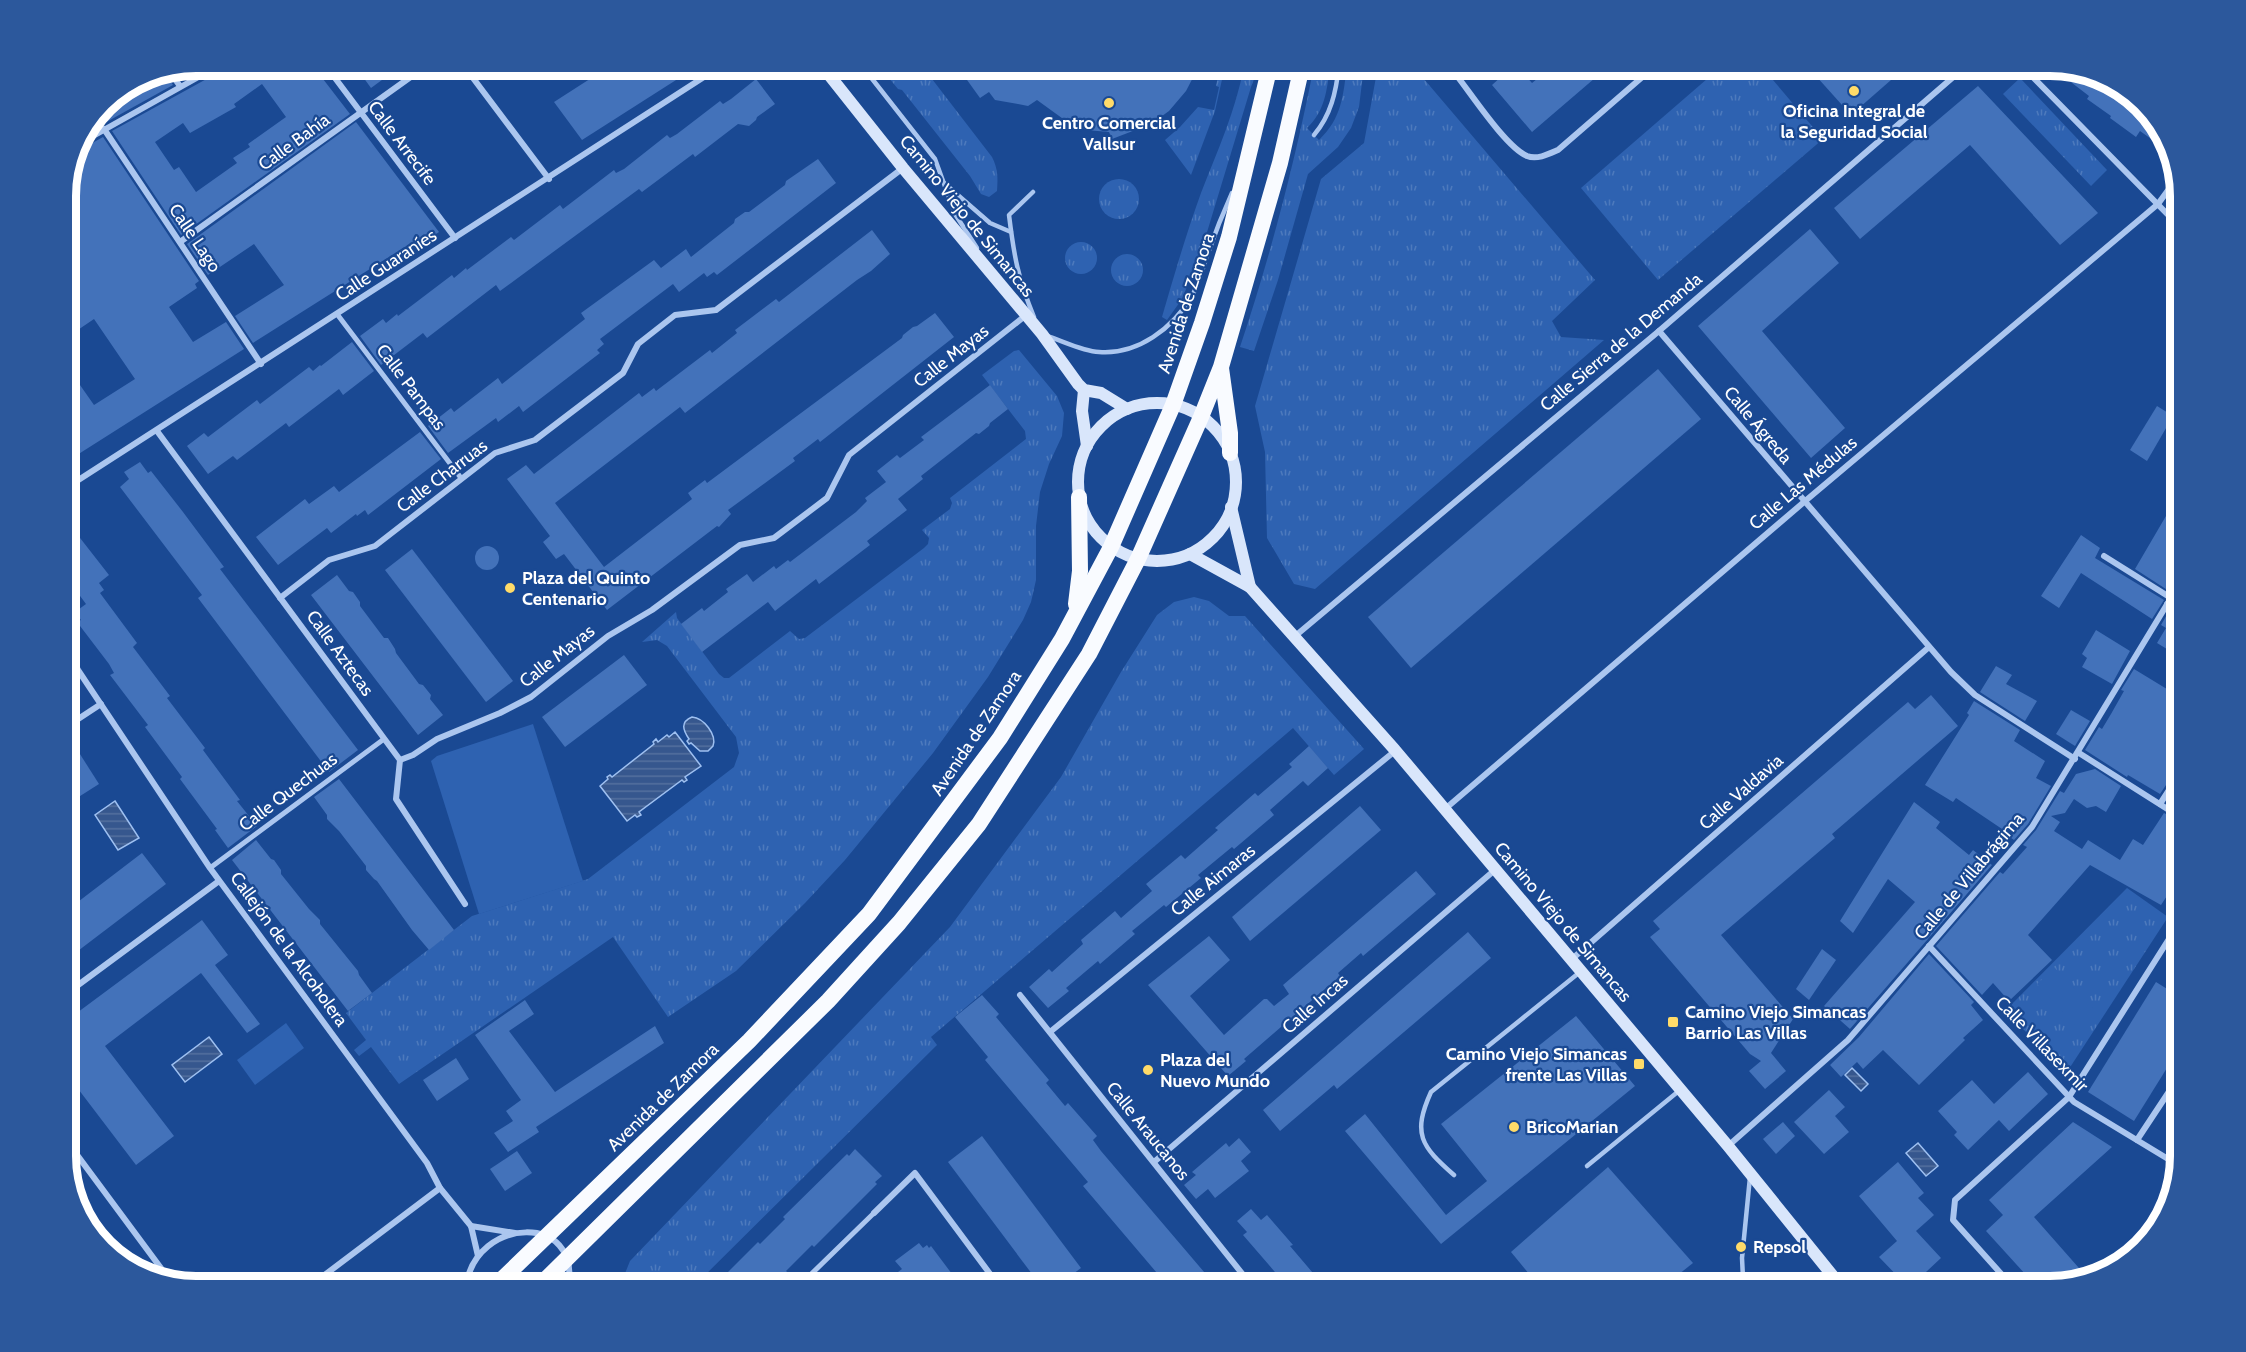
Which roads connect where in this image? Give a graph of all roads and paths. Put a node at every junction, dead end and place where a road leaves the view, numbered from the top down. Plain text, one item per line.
1 (199, 76) edge
2 (334, 76) edge
3 (412, 76) edge
4 (472, 76) edge
5 (706, 76) edge
6 (830, 76) edge
7 (870, 76) edge
8 (1268, 76) edge
9 (1300, 76) edge
10 (1337, 76) edge
11 (1456, 76) edge
12 (1643, 76) edge
13 (1954, 76) edge
14 (2032, 76) edge
15 (175, 79) edge
16 (180, 86) junction
17 (361, 112) junction
18 (104, 129) junction
19 (93, 135) edge
20 (1314, 135) dead end
21 (1249, 155) junction
22 (903, 168) junction
23 (549, 179) junction
24 (944, 183) junction
25 (2169, 188) edge
26 (1033, 192) dead end
27 (2157, 204) junction
28 (2169, 216) edge
29 (1011, 232) junction
30 (455, 238) junction
31 (180, 242) junction
32 (1004, 290) junction
33 (337, 314) junction
34 (1025, 316) junction
35 (1659, 331) junction
36 (1042, 334) junction
37 (261, 364) junction
38 (1221, 367) junction
39 (1084, 390) junction
40 (1173, 405) junction
41 (1127, 409) junction
42 (1201, 417) junction
43 (157, 430) junction
44 (1087, 446) junction
45 (1230, 453) junction
46 (461, 478) junction
47 (77, 481) edge
48 (1079, 497) junction
49 (1804, 502) junction
50 (1231, 507) junction
51 (1111, 547) junction
52 (1190, 554) junction
53 (2104, 556) dead end
54 (1138, 559) junction
55 (1250, 587) junction
56 (280, 598) junction
57 (2169, 601) joint
58 (1074, 616) junction
59 (1294, 637) junction
60 (1929, 647) junction
61 (77, 668) edge
62 (101, 704) junction
63 (77, 720) edge
64 (384, 739) junction
65 (1395, 750) junction
66 (2077, 756) junction
67 (400, 760) junction
68 (2170, 789) edge
69 (2160, 804) junction
70 (1445, 809) junction
71 (2170, 810) edge
72 (210, 868) junction
73 (1496, 869) junction
74 (219, 881) junction
75 (465, 904) dead end
76 (2170, 938) edge
77 (1929, 946) junction
78 (1572, 959) junction
79 (1582, 971) junction
80 (77, 986) edge
81 (1020, 995) dead end
82 (1050, 1032) junction
83 (1681, 1090) junction
84 (2170, 1090) edge
85 (2069, 1097) junction
86 (2137, 1140) junction
87 (1728, 1146) junction
88 (77, 1155) edge
89 (2169, 1160) edge
90 (1154, 1162) junction
91 (1587, 1166) dead end
92 (1751, 1174) junction
93 (1454, 1175) dead end
94 (440, 1188) junction
95 (874, 1213) joint
96 (471, 1226) junction
97 (515, 1233) junction
98 (546, 1236) junction
99 (478, 1256) junction
100 (567, 1258) junction
101 (162, 1270) edge
102 (323, 1276) edge
103 (469, 1276) edge
104 (505, 1276) edge
105 (549, 1276) edge
106 (569, 1276) edge
107 (809, 1276) edge
108 (992, 1276) edge
109 (1244, 1276) edge
110 (1743, 1276) edge
111 (1833, 1276) edge
112 (2003, 1276) edge

1 - 16 street
2 - 17 street, Calle Arrecife
3 - 17 street, Calle Bahía
4 - 23 street
5 - 23 street, Calle Guaraníes
6 - 22 main road, Camino Viejo de Simancas
7 - 24 lane
8 - 21 highway, Avenida de Zamora
9 - 38 highway
10 - 20 lane
11 - 12 street
13 - 35 street, Calle Sierra de la Demanda
14 - 27 street
15 - 16 street
16 - 18 street
17 - 30 street, Calle Arrecife
17 - 31 street, Calle Bahía
18 - 19 street
18 - 31 street, Calle Lago
21 - 36 lane
21 - 40 highway, Avenida de Zamora
22 - 32 main road, Camino Viejo de Simancas
22 - 46 street, Calle Charruas
23 - 30 street, Calle Guaraníes
24 - 29 lane
24 - 32 lane
25 - 27 street, Calle Las Médulas
26 - 29 lane
27 - 28 street
27 - 49 street, Calle Las Médulas
29 - 36 lane
30 - 33 street, Calle Guaraníes
31 - 37 street, Calle Lago
32 - 34 main road, Camino Viejo de Simancas
33 - 37 street, Calle Guaraníes
33 - 46 street, Calle Pampas
34 - 36 main road, Camino Viejo de Simancas
34 - 67 street, Calle Mayas
35 - 49 street, Calle Ágreda
35 - 59 street, Calle Sierra de la Demanda
36 - 39 main road, Camino Viejo de Simancas
37 - 43 street, Calle Guaraníes
38 - 42 highway
38 - 45 highway
39 - 41 main road
39 - 44 main road
40 - 41 main road
40 - 42 main road
40 - 51 highway, Avenida de Zamora
41 - 44 main road
42 - 45 main road
42 - 54 highway
43 - 47 street, Calle Guaraníes
43 - 56 street, Calle Aztecas
44 - 48 main road
45 - 50 main road
46 - 56 street, Calle Charruas
48 - 51 main road
48 - 58 highway
49 - 60 street, Calle Ágreda
49 - 70 street, Calle Las Médulas
50 - 52 main road
50 - 55 main road, Camino Viejo de Simancas
51 - 54 main road
51 - 58 highway, Avenida de Zamora
52 - 54 main road
52 - 55 main road, Camino Viejo de Simancas
53 - 57 street
54 - 100 highway
55 - 59 main road, Camino Viejo de Simancas
56 - 64 street, Calle Aztecas
57 - 66 street, Calle de Villabrágima
58 - 98 highway, Avenida de Zamora
59 - 65 main road, Camino Viejo de Simancas
60 - 66 street, Calle Ágreda
60 - 78 street, Calle Valdavia
61 - 62 street, Callejón de la Alcoholera
62 - 63 street
62 - 72 street, Callejón de la Alcoholera
64 - 67 street, Calle Aztecas
64 - 72 street, Calle Quechuas
65 - 70 main road, Camino Viejo de Simancas
65 - 82 street, Calle Aimaras
66 - 69 street, Calle Ágreda
66 - 77 street, Calle de Villabrágima
67 - 75 street
68 - 69 street
69 - 71 street, Calle Ágreda
70 - 73 main road, Camino Viejo de Simancas
72 - 74 street, Callejón de la Alcoholera
73 - 78 main road, Camino Viejo de Simancas
73 - 90 street, Calle Incas
74 - 80 street
74 - 94 street, Callejón de la Alcoholera
76 - 85 street
77 - 85 street, Calle Villasexmir
77 - 87 street, Calle de Villabrágima
78 - 79 main road, Camino Viejo de Simancas
79 - 83 main road, Camino Viejo de Simancas
79 - 93 lane
81 - 82 street, Calle Araucanos
82 - 90 street, Calle Araucanos
83 - 87 main road, Camino Viejo de Simancas
83 - 91 lane
84 - 86 street
85 - 86 street, Calle Villasexmir
85 - 112 street
86 - 89 street, Calle Villasexmir
87 - 92 main road, Camino Viejo de Simancas
88 - 101 street
90 - 109 street, Calle Araucanos
92 - 110 lane
92 - 111 main road, Camino Viejo de Simancas
94 - 96 street, Callejón de la Alcoholera
94 - 102 street
95 - 107 street
95 - 108 street
96 - 97 street
96 - 99 street
97 - 98 street
97 - 99 street
98 - 100 street
98 - 104 highway, Avenida de Zamora
99 - 103 street
100 - 105 highway
100 - 106 street

